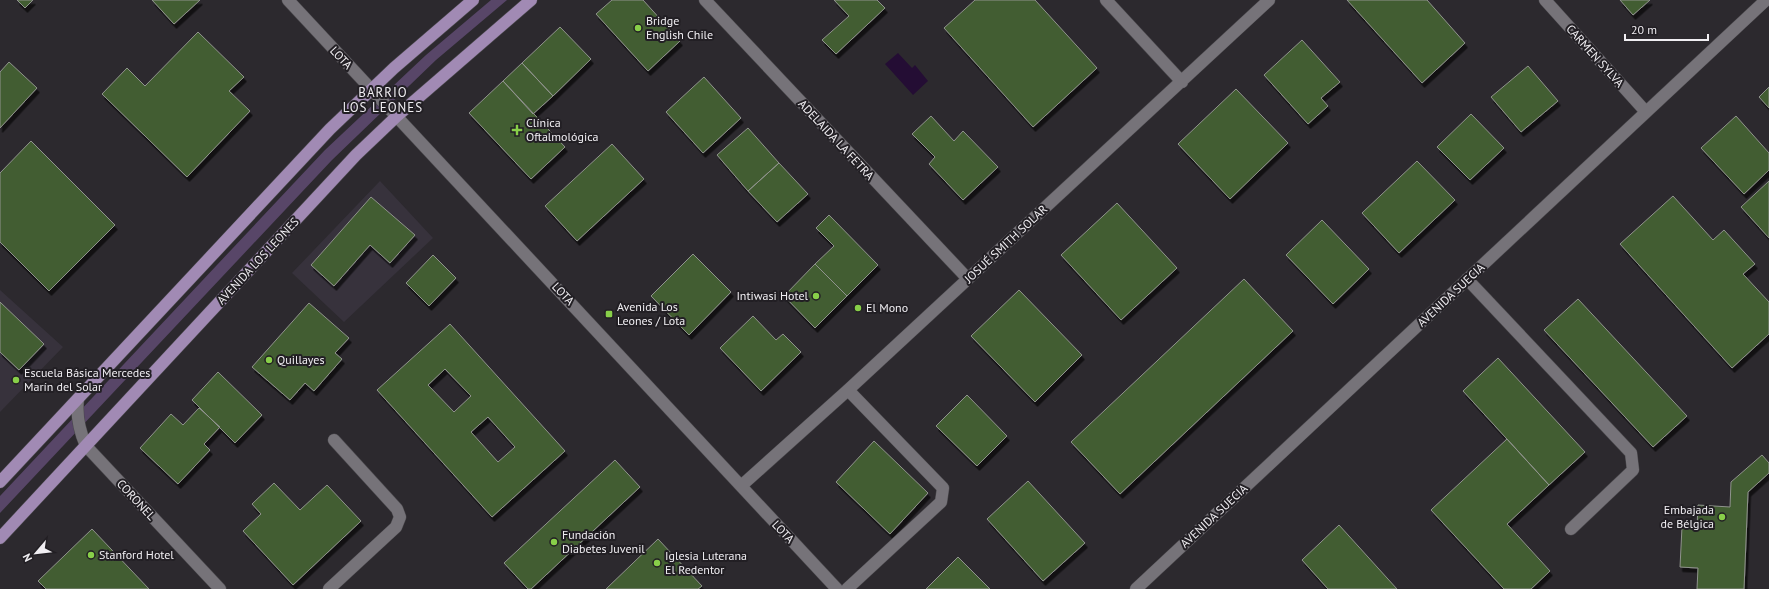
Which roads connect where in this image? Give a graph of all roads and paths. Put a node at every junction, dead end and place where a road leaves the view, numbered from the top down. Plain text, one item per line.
1 (288, 0) edge
2 (473, 0) edge
3 (531, 0) edge
4 (705, 0) edge
5 (1106, 0) edge
6 (1269, 0) edge
7 (1545, 0) edge
8 (1766, 0) edge
9 (1182, 82) junction
10 (371, 89) junction
11 (1646, 112) junction
12 (397, 116) junction
13 (968, 279) junction
14 (1467, 279) junction
15 (848, 390) junction
16 (78, 398) junction
17 (334, 440) dead end
18 (86, 446) junction
19 (0, 482) edge
20 (741, 486) junction
21 (1571, 529) dead end
22 (0, 538) edge
23 (220, 589) edge
24 (329, 589) edge
25 (837, 589) edge
26 (847, 589) edge
27 (1136, 589) edge

1 - 10 street, LOTA
2 - 10 main road
3 - 12 main road, AVENIDA LOS LEONES
4 - 13 street, ADELAIDA LA FETRA
5 - 9 street
6 - 9 street, JOSUÉ SMITH SOLAR
7 - 11 street, CARMEN SYLVA
8 - 11 street, AVENIDA SUECIA
9 - 13 street, JOSUÉ SMITH SOLAR
10 - 12 street, LOTA
10 - 16 main road
11 - 14 street, AVENIDA SUECIA
12 - 18 main road, AVENIDA LOS LEONES
12 - 20 street, LOTA
13 - 15 street, JOSUÉ SMITH SOLAR
14 - 21 street
14 - 27 street, AVENIDA SUECIA
15 - 20 street, JOSUÉ SMITH SOLAR
15 - 26 street
16 - 18 street, CORONEL
16 - 19 main road
17 - 24 street
18 - 22 main road, AVENIDA LOS LEONES
18 - 23 street, CORONEL
20 - 25 street, LOTA

